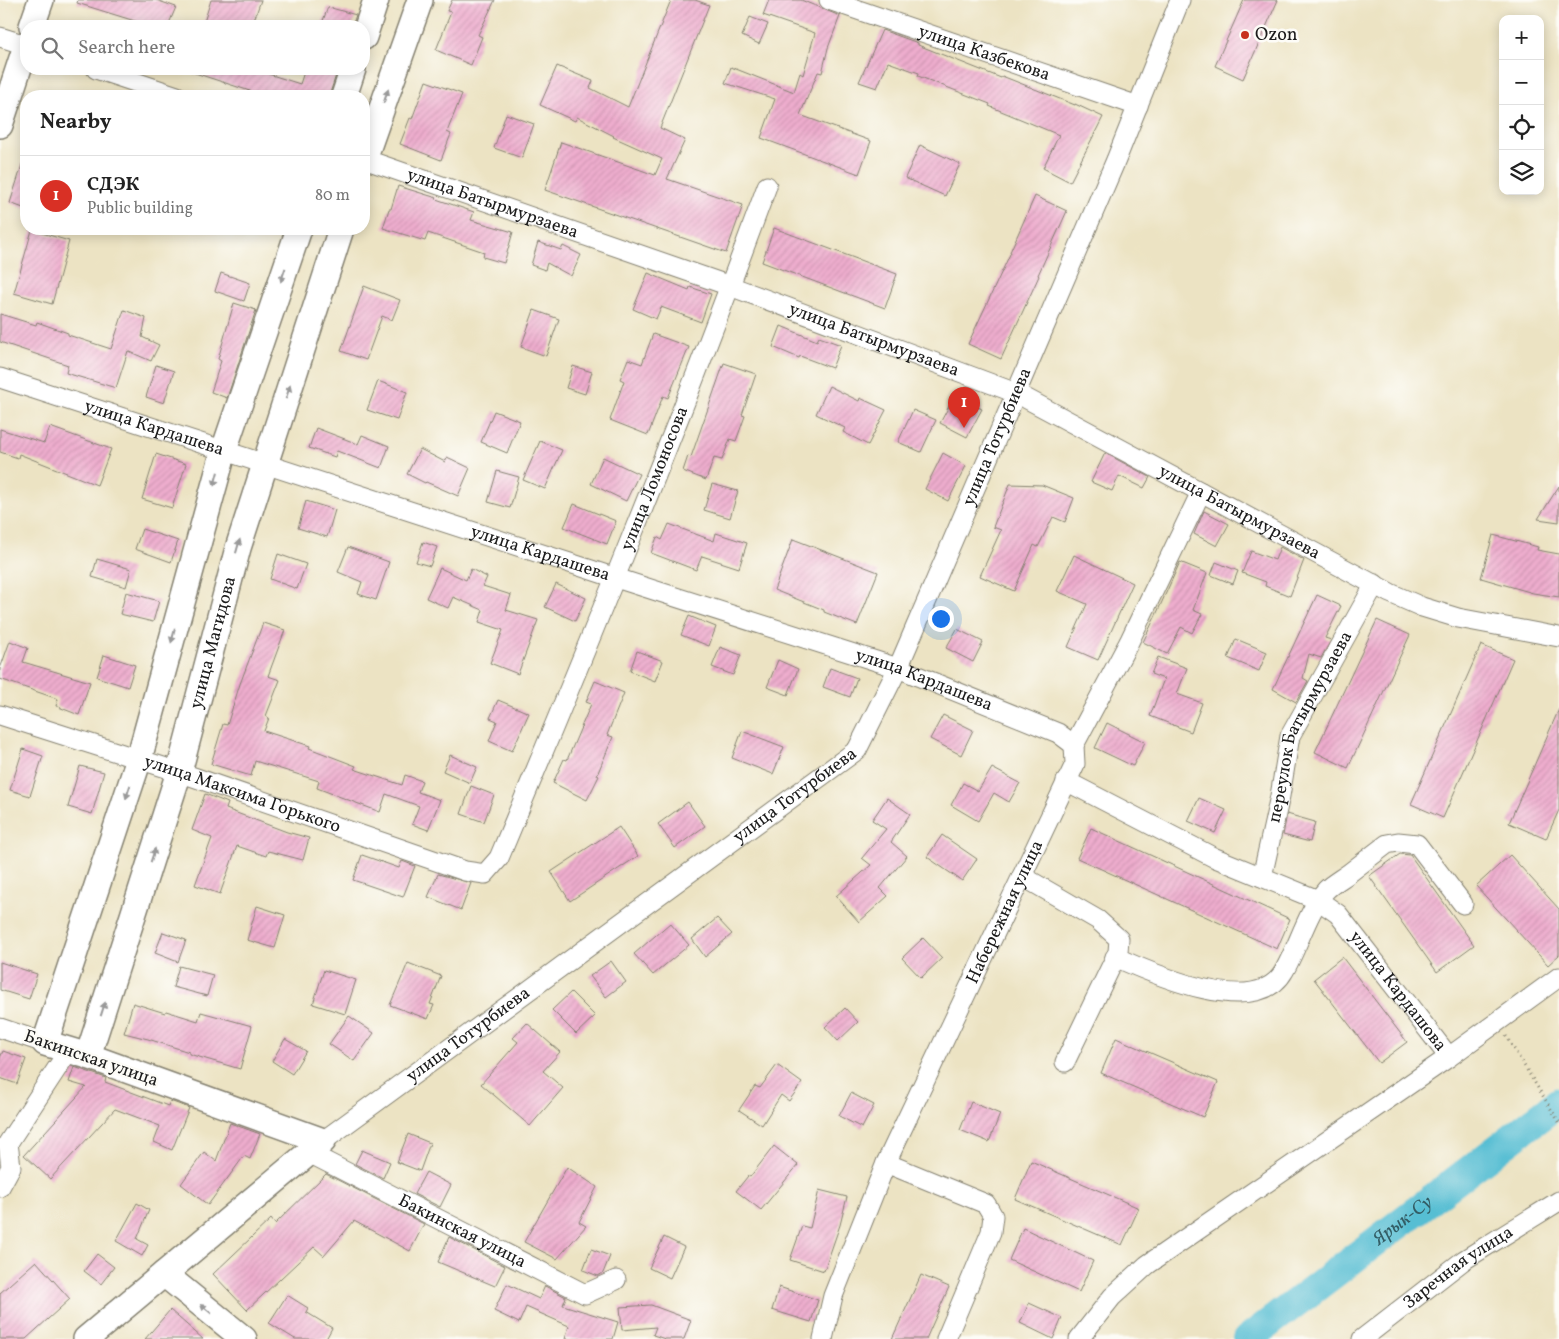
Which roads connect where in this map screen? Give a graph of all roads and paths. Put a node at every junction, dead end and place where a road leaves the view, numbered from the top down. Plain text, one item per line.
1 (41, 0) edge
2 (376, 0) edge
3 (420, 0) edge
4 (829, 0) edge
5 (1180, 0) edge
6 (34, 20) edge
7 (370, 20) edge
8 (0, 37) edge
9 (20, 44) edge
10 (20, 64) edge
11 (114, 75) edge
12 (351, 75) edge
13 (159, 90) edge
14 (346, 90) edge
15 (1138, 106) junction
16 (0, 125) edge
17 (370, 142) edge
18 (370, 161) edge
19 (767, 186) dead end
20 (297, 235) edge
21 (339, 235) edge
22 (730, 286) junction
23 (0, 378) edge
24 (1016, 393) junction
25 (224, 450) junction
26 (264, 464) junction
27 (1201, 492) junction
28 (616, 578) junction
29 (1375, 584) junction
30 (1559, 637) edge
31 (898, 668) junction
32 (0, 715) edge
33 (1074, 745) junction
34 (139, 759) junction
35 (179, 772) junction
36 (1066, 781) junction
37 (485, 874) joint
38 (1022, 876) junction
39 (1262, 877) junction
40 (1318, 900) junction
41 (1463, 904) dead end
42 (1115, 957) junction
43 (1559, 977) edge
44 (0, 1028) edge
45 (1506, 1036) dead end
46 (45, 1042) junction
47 (79, 1053) junction
48 (1449, 1057) junction
49 (1065, 1062) dead end
50 (1559, 1122) edge
51 (316, 1147) junction
52 (886, 1163) junction
53 (0, 1187) edge
54 (1559, 1202) edge
55 (164, 1274) junction
56 (616, 1280) dead end
57 (86, 1339) edge
58 (244, 1339) edge
59 (823, 1339) edge
60 (946, 1339) edge
61 (1079, 1339) edge
62 (1362, 1339) edge

1 - 6 main road
2 - 7 main road
17 -> 3 main road
4 - 15 street, улица Казбекова
5 - 15 street, улица Тотурбиева
8 - 9 street
10 - 16 main road
11 - 13 street
12 - 14 main road
15 - 24 street, улица Тотурбиева
18 - 22 street, улица Батырмурзаева
19 - 22 street, улица Ломоносова
20 -> 25 main road
26 -> 21 main road, улица Магидова
22 - 24 street, улица Батырмурзаева
22 - 28 street, улица Ломоносова
23 - 25 street, улица Кардашева
24 - 27 street, улица Батырмурзаева
24 - 31 street, улица Тотурбиева
25 - 26 street, улица Кардашева
25 -> 34 main road
26 - 28 street, улица Кардашева
35 -> 26 main road, улица Магидова
27 - 29 street, улица Батырмурзаева
27 - 33 street, Набережная улица
28 - 31 street, улица Кардашева
28 - 37 street, улица Ломоносова
29 - 30 street, улица Батырмурзаева
29 - 39 street, переулок Батырмурзаева
31 - 33 street, улица Кардашева
31 - 51 street, улица Тотурбиева
32 - 34 street, улица Максима Горького
33 - 36 street, Набережная улица
34 - 35 street, улица Максима Горького
34 -> 46 main road
35 - 37 street, улица Максима Горького
47 -> 35 main road, улица Магидова
36 - 38 street, Набережная улица
36 - 39 street, улица Кардашова
38 - 42 street
38 - 52 street, Набережная улица
39 - 40 street, улица Кардашова
40 - 41 street
40 - 42 street
40 - 48 street, улица Кардашова
42 - 49 street
43 - 48 street
44 - 46 street, Бакинская улица
45 - 50 path
46 - 47 main road, Бакинская улица
47 - 51 main road, Бакинская улица
47 - 53 street, улица Магидова
48 - 61 street, улица Кардашова
51 - 55 main road, улица Тотурбиева
51 - 56 street, Бакинская улица
52 - 59 street, Набережная улица
52 - 60 street
54 - 62 street, Заречная улица
55 - 57 main road, улица Тотурбиева
58 -> 55 main road

